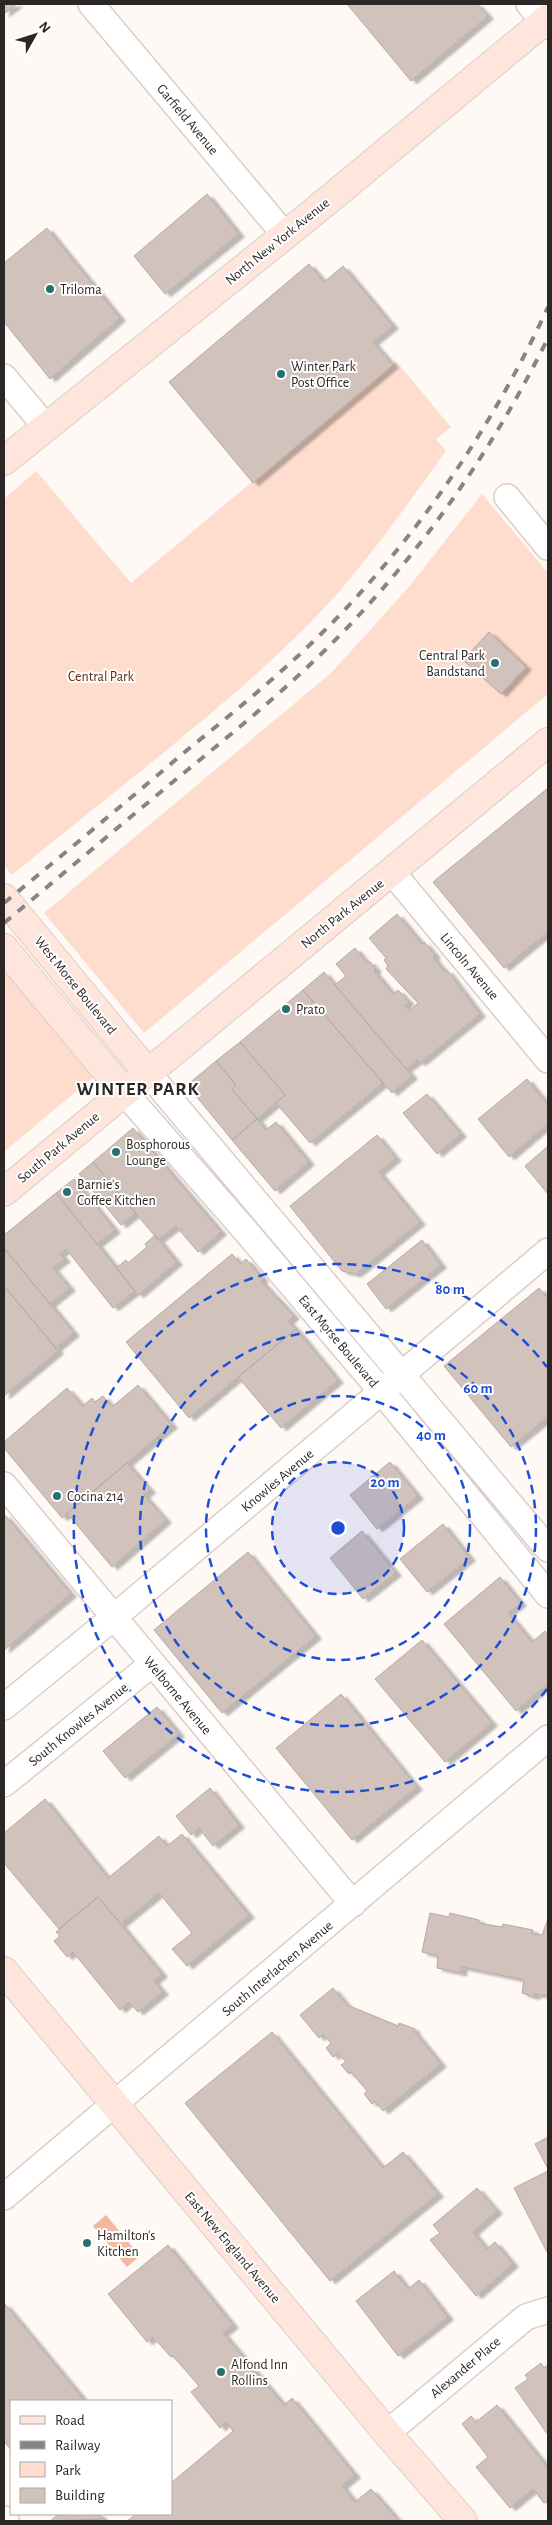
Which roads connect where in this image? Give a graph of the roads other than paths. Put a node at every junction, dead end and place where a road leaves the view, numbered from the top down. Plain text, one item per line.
1 (91, 4) edge
2 (543, 17) edge
3 (286, 235) junction
4 (4, 376) edge
5 (46, 427) junction
6 (4, 461) edge
7 (507, 497) dead end
8 (548, 547) edge
9 (548, 742) edge
10 (392, 872) junction
11 (4, 898) edge
12 (4, 948) edge
13 (548, 1060) edge
14 (136, 1083) junction
15 (4, 1192) edge
16 (264, 1213) junction
17 (244, 1229) junction
18 (548, 1251) edge
19 (402, 1376) junction
20 (382, 1392) junction
21 (4, 1485) edge
22 (548, 1549) edge
23 (548, 1595) edge
24 (113, 1618) junction
25 (152, 1664) junction
26 (4, 1707) edge
27 (548, 1738) edge
28 (4, 1784) edge
29 (353, 1904) junction
30 (4, 1971) edge
31 (115, 2104) junction
32 (4, 2197) edge
33 (548, 2310) edge
34 (387, 2434) junction
35 (463, 2521) edge

1 - 3 street, Garfield Avenue
2 - 3 street, North New York Avenue
3 - 5 street, North New York Avenue
4 - 5 street
5 - 6 street, North New York Avenue
7 - 8 street
9 - 10 street, North Park Avenue
10 - 13 street, Lincoln Avenue
10 - 14 street, North Park Avenue
11 - 14 street, West Morse Boulevard
12 - 14 street
14 - 15 street, South Park Avenue
14 - 16 street, East Morse Boulevard
14 - 17 street, East Morse Boulevard
16 - 17 street
16 - 19 street, East Morse Boulevard
17 - 20 street, East Morse Boulevard
18 - 19 street, Knowles Avenue
19 - 20 street, Knowles Avenue
19 - 22 street, East Morse Boulevard
20 - 23 street, East Morse Boulevard
20 - 24 street, Knowles Avenue
21 - 24 street, Welborne Avenue
24 - 25 street, Welborne Avenue
24 - 26 street, Knowles Avenue
25 - 28 street, South Knowles Avenue
25 - 29 street, Welborne Avenue
27 - 29 street, South Interlachen Avenue
29 - 31 street, South Interlachen Avenue
30 - 31 street, East New England Avenue
31 - 32 street, South Interlachen Avenue
31 - 34 street, East New England Avenue
33 - 34 street, Alexander Place
34 - 35 street, East New England Avenue

